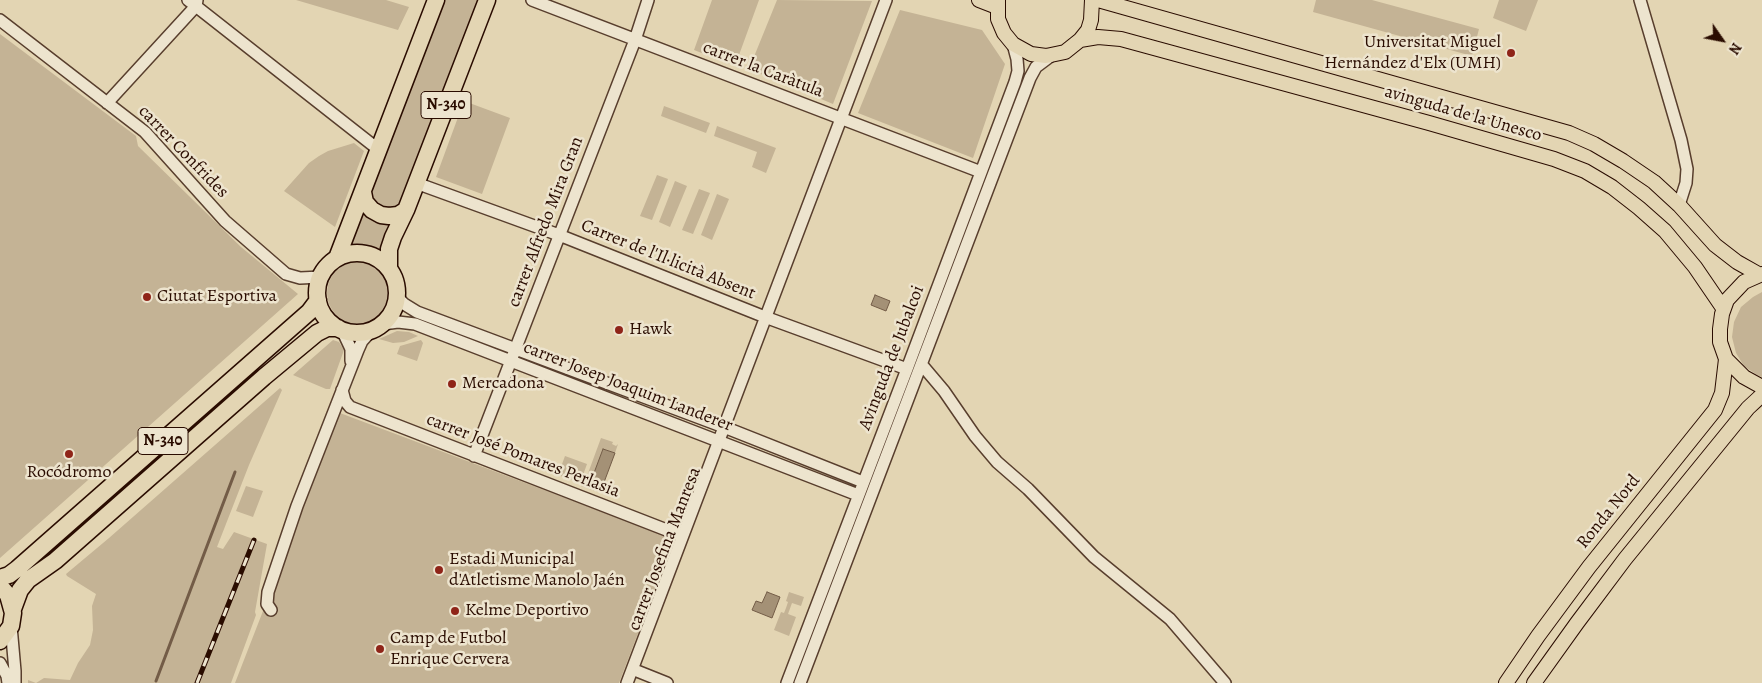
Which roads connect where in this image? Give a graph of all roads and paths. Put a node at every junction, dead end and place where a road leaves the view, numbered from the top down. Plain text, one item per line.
1 (436, 0) edge
2 (487, 0) edge
3 (532, 0) edge
4 (648, 0) edge
5 (886, 0) edge
6 (979, 0) edge
7 (1092, 0) edge
8 (1098, 0) edge
9 (1640, 0) edge
10 (193, 2) edge
11 (997, 4) edge
12 (0, 20) edge
13 (635, 40) junction
14 (1080, 40) junction
15 (1013, 44) junction
16 (1052, 55) junction
17 (107, 103) junction
18 (841, 119) junction
19 (379, 150) junction
20 (981, 172) junction
21 (416, 184) junction
22 (363, 192) junction
23 (1678, 205) junction
24 (406, 210) junction
25 (559, 235) junction
26 (337, 258) junction
27 (389, 268) junction
28 (1761, 274) edge
29 (320, 277) junction
30 (397, 297) junction
31 (318, 300) junction
32 (1723, 308) junction
33 (765, 317) junction
34 (377, 327) junction
35 (340, 329) junction
36 (512, 356) junction
37 (1726, 359) junction
38 (922, 365) junction
39 (907, 369) junction
40 (344, 386) junction
41 (1762, 387) edge
42 (1762, 395) edge
43 (350, 407) junction
44 (333, 411) junction
45 (724, 427) junction
46 (721, 442) junction
47 (474, 456) junction
48 (863, 482) junction
49 (858, 495) junction
50 (682, 536) junction
51 (0, 578) edge
52 (0, 586) edge
53 (13, 609) junction
54 (271, 610) dead end
55 (11, 626) junction
56 (0, 641) edge
57 (0, 663) edge
58 (637, 672) junction
59 (8, 683) edge
60 (15, 683) edge
61 (626, 683) edge
62 (633, 683) edge
63 (668, 683) edge
64 (787, 683) edge
65 (800, 683) edge
66 (1225, 683) edge
67 (1506, 683) edge
68 (1534, 683) edge

1 - 19 highway, N-340
2 - 21 highway, N-340
3 - 13 street, carrer la Caràtula
4 - 13 street, carrer Alfredo Mira Gran
5 - 18 street
6 - 11 main road
7 - 14 main road
8 - 23 main road, avinguda de la Unesco
9 - 23 street
10 - 17 street
10 - 19 street
11 - 15 main road
12 - 17 street, carrer Confrides
13 - 18 street, carrer la Caràtula
13 - 25 street, carrer Alfredo Mira Gran
14 - 16 main road
14 - 32 main road, avinguda de la Unesco
15 - 16 main road
15 - 20 street, Avinguda de Jubalcoi
16 - 38 street, Avinguda de Jubalcoi
17 - 29 street, carrer Confrides
18 - 20 street, carrer la Caràtula
18 - 33 street
19 - 22 highway, N-340
20 - 39 street, Avinguda de Jubalcoi
21 - 24 highway, N-340
21 - 25 street, Carrer de l'Il·licità Absent
22 - 24 highway
22 - 26 highway, N-340
23 - 28 main road, avinguda de la Unesco
24 - 27 highway, N-340
25 - 33 street, Carrer de l'Il·licità Absent
25 - 36 street, carrer Alfredo Mira Gran
26 - 27 highway
26 - 29 highway, N-340
27 - 30 highway, N-340
28 - 32 main road
29 - 31 highway
30 - 34 highway
30 - 36 street, carrer Josep Joaquim Landerer
31 - 35 highway
31 - 51 highway, N-340
32 - 37 main road
33 - 39 street, Carrer de l'Il·licità Absent
33 - 45 street
34 - 35 highway, N-340
34 - 36 street, carrer Josep Joaquim Landerer
34 - 40 street
35 - 40 street
35 - 53 highway, N-340
36 - 45 street, carrer Josep Joaquim Landerer
36 - 46 street, carrer Josep Joaquim Landerer
36 - 47 street, carrer Alfredo Mira Gran
37 - 41 main road
37 - 67 main road, Ronda Nord
38 - 65 street, Avinguda de Jubalcoi
38 - 66 street
39 - 48 street, Avinguda de Jubalcoi
40 - 43 street
40 - 44 street
42 - 68 main road
43 - 44 street
43 - 47 street, carrer José Pomares Perlasia
44 - 54 street
45 - 46 street
45 - 48 street, carrer Josep Joaquim Landerer
46 - 49 street, carrer Josep Joaquim Landerer
46 - 50 street, carrer Josefina Manresa
46 - 58 street, carrer Josefina Manresa
47 - 50 street, carrer José Pomares Perlasia
48 - 49 street, Avinguda de Jubalcoi
49 - 64 street, Avinguda de Jubalcoi
50 - 61 street, carrer Josefina Manresa
52 - 53 highway
53 - 55 highway, N-340
55 - 56 highway, N-340
55 - 60 street
57 - 59 street
58 - 62 street, carrer Josefina Manresa
58 - 63 street

